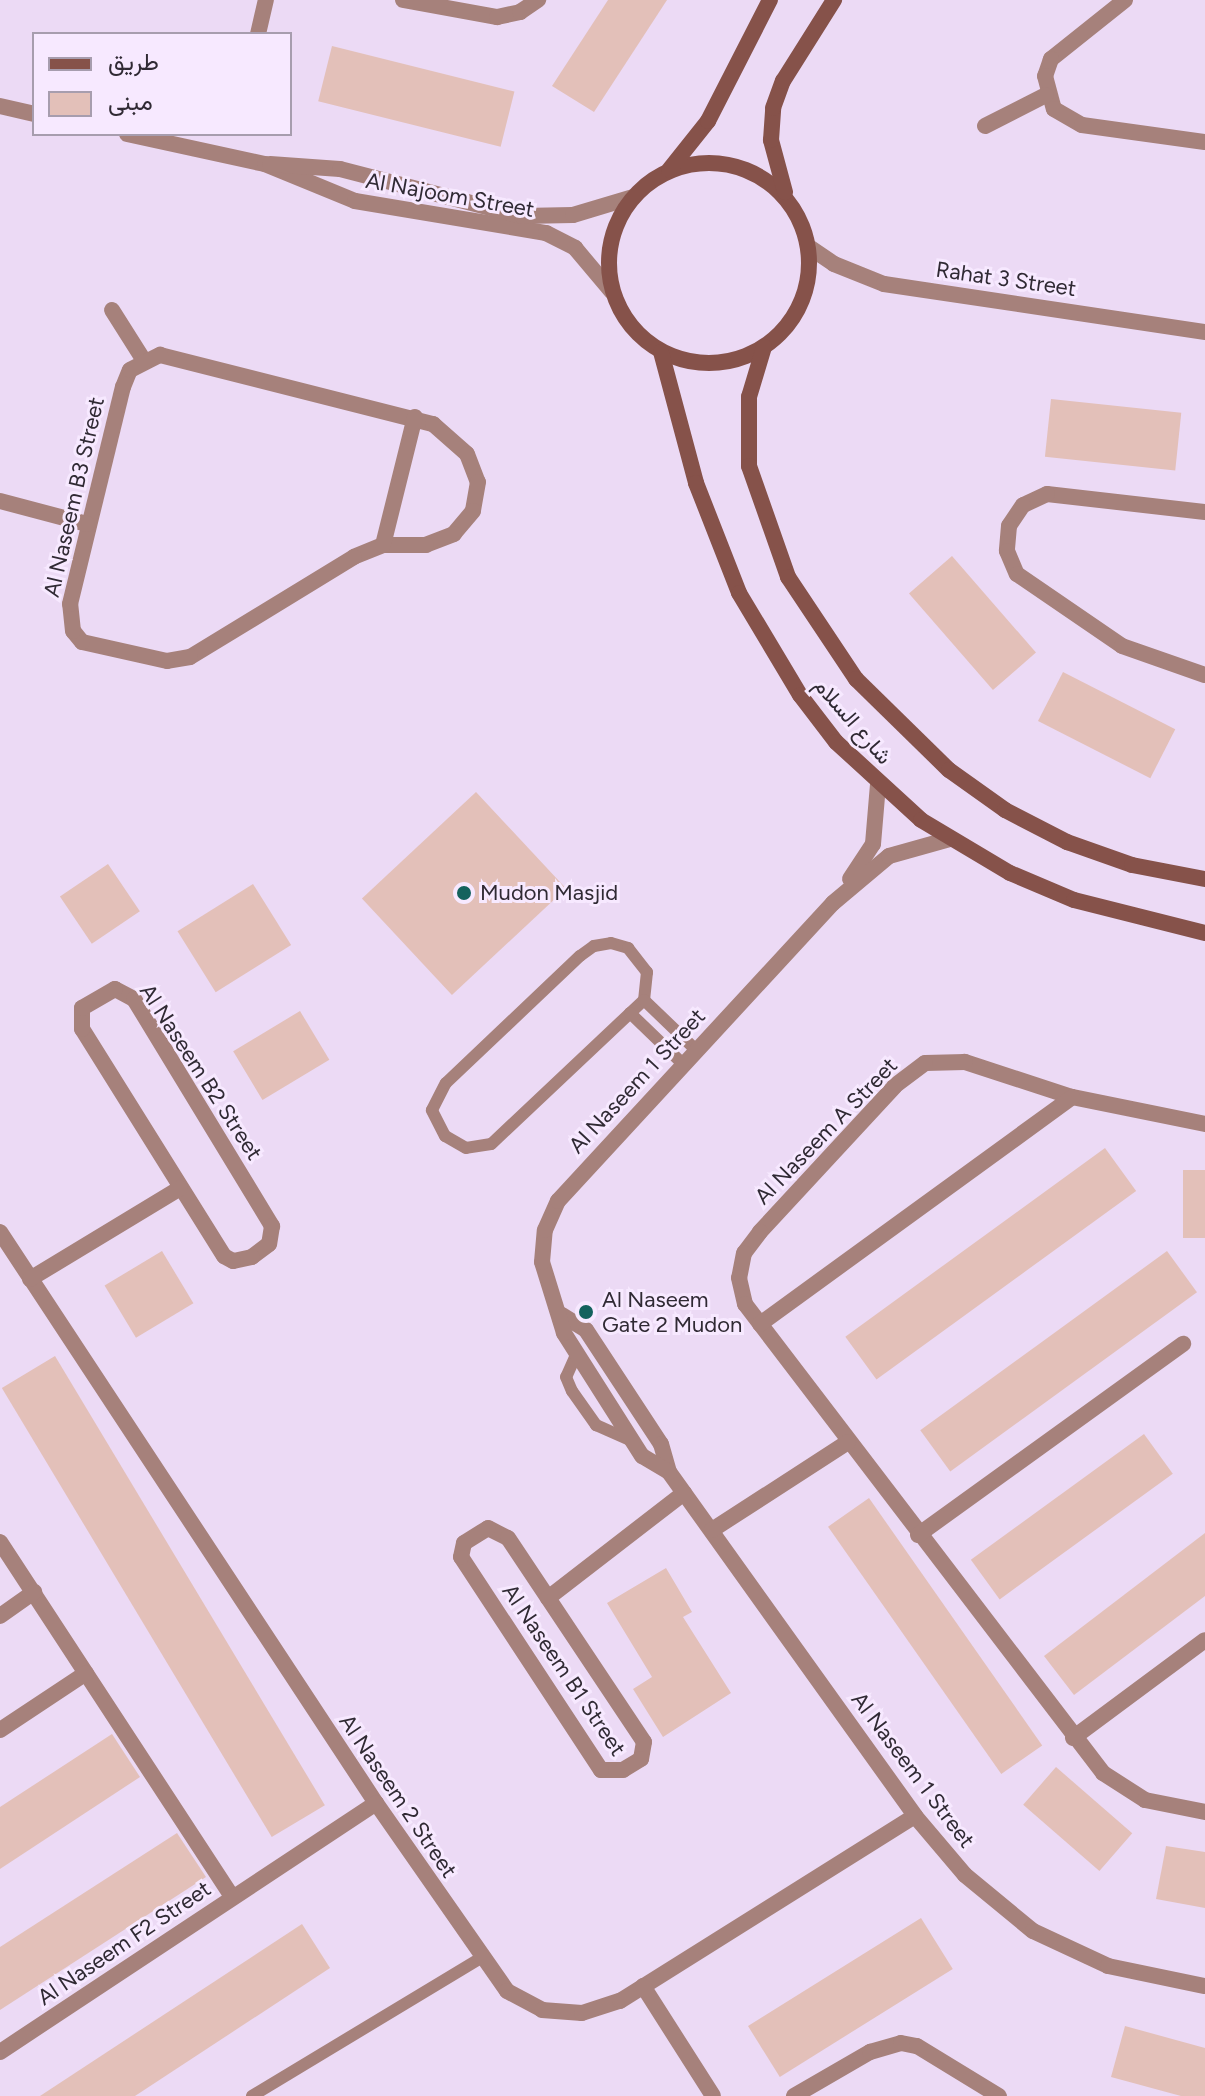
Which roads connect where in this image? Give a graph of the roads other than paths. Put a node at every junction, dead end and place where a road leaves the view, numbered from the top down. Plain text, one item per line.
1 (266, 0) edge
2 (403, 0) edge
3 (538, 0) edge
4 (770, 0) edge
5 (834, 0) edge
6 (1125, 0) edge
7 (258, 32) edge
8 (1046, 95) junction
9 (0, 106) edge
10 (32, 114) edge
11 (985, 126) dead end
12 (136, 136) edge
13 (1205, 142) edge
14 (265, 164) junction
15 (668, 171) junction
16 (376, 178) junction
17 (633, 197) junction
18 (789, 201) junction
19 (369, 203) junction
20 (809, 247) junction
21 (612, 292) junction
22 (112, 310) dead end
23 (1205, 332) edge
24 (764, 347) junction
25 (661, 352) junction
26 (143, 359) junction
27 (415, 417) junction
28 (0, 501) edge
29 (1204, 507) edge
30 (87, 524) junction
31 (383, 545) junction
32 (1205, 675) edge
33 (878, 784) junction
34 (950, 839) junction
35 (1205, 879) edge
36 (833, 903) junction
37 (1205, 933) edge
38 (644, 1000) junction
39 (630, 1013) junction
40 (696, 1050) junction
41 (683, 1064) junction
42 (1072, 1097) junction
43 (1205, 1124) edge
44 (180, 1188) junction
45 (0, 1232) edge
46 (30, 1279) junction
47 (562, 1315) junction
48 (760, 1324) junction
49 (1183, 1344) dead end
50 (576, 1355) junction
51 (631, 1399) junction
52 (612, 1411) junction
53 (632, 1441) junction
54 (848, 1442) junction
55 (669, 1472) junction
56 (684, 1493) junction
57 (712, 1530) junction
58 (918, 1535) junction
59 (0, 1542) edge
60 (34, 1592) junction
61 (548, 1598) junction
62 (0, 1616) edge
63 (1205, 1640) edge
64 (86, 1673) junction
65 (0, 1730) edge
66 (1073, 1738) junction
67 (376, 1803) junction
68 (1205, 1812) edge
69 (915, 1816) junction
70 (232, 1897) junction
71 (481, 1958) junction
72 (643, 1986) junction
73 (1205, 1986) edge
74 (0, 2052) edge
75 (252, 2096) edge
76 (713, 2096) edge
77 (794, 2096) edge
78 (999, 2096) edge

1 - 7 street
2 - 3 street
4 - 15 street
5 - 18 street
6 - 8 street
8 - 11 street
8 - 13 street
9 - 10 street
12 - 14 street, Al Najoom Street
14 - 16 street, Al Najoom Street
14 - 19 street, Al Najoom Street
15 - 17 street
15 - 18 street
16 - 17 street, Al Najoom Street
16 - 19 street
17 - 21 street
18 - 20 street
19 - 21 street, Al Najoom Street
20 - 23 street, Rahat 3 Street
20 - 24 street
21 - 25 street
22 - 26 street
24 - 25 street
24 - 35 street, شارع السلام
25 - 33 street, شارع السلام
26 - 27 street, Al Naseem B3 Street
26 - 30 street, Al Naseem B3 Street
27 - 31 street
27 - 31 street, Al Naseem B3 Street
28 - 30 street
29 - 32 street
30 - 31 street, Al Naseem B3 Street
33 - 34 street, شارع السلام
33 - 36 street, Al Naseem 1 Street
34 - 36 street, Al Naseem 1 Street
34 - 37 street, شارع السلام
36 - 40 street, Al Naseem 1 Street
38 - 39 lane
38 - 39 lane
38 - 40 lane
39 - 41 lane
40 - 41 street, Al Naseem 1 Street
41 - 47 street, Al Naseem 1 Street
42 - 43 street, Al Naseem A Street
42 - 48 street
42 - 48 street, Al Naseem A Street
44 - 44 street, Al Naseem B2 Street
44 - 46 street
45 - 46 street, Al Naseem 2 Street
46 - 67 street, Al Naseem 2 Street
47 - 50 street, Al Naseem 1 Street
47 - 51 street, Al Naseem 1 Street
48 - 54 street, Al Naseem A Street
49 - 58 street
50 - 52 street, Al Naseem 1 Street
50 - 53 lane
51 - 52 street
51 - 55 street, Al Naseem 1 Street
52 - 53 street, Al Naseem 1 Street
53 - 55 street, Al Naseem 1 Street
54 - 57 street
54 - 58 street, Al Naseem A Street
55 - 56 street, Al Naseem 1 Street
56 - 57 street, Al Naseem 1 Street
56 - 61 street, Al Naseem B1 Street
57 - 69 street, Al Naseem 1 Street
58 - 66 street, Al Naseem A Street
59 - 60 street, Al Naseem F2 Street
60 - 62 street
60 - 64 street, Al Naseem F2 Street
61 - 61 street, Al Naseem B1 Street
63 - 66 street
64 - 65 street
64 - 70 street, Al Naseem F2 Street
66 - 68 street, Al Naseem A Street
67 - 70 street, Al Naseem F2 Street
67 - 71 street, Al Naseem 2 Street
69 - 72 street, Al Naseem 2 Street
69 - 73 street, Al Naseem 1 Street
70 - 74 street, Al Naseem F2 Street
71 - 72 street, Al Naseem 2 Street
71 - 75 lane
72 - 76 street
77 - 78 street

